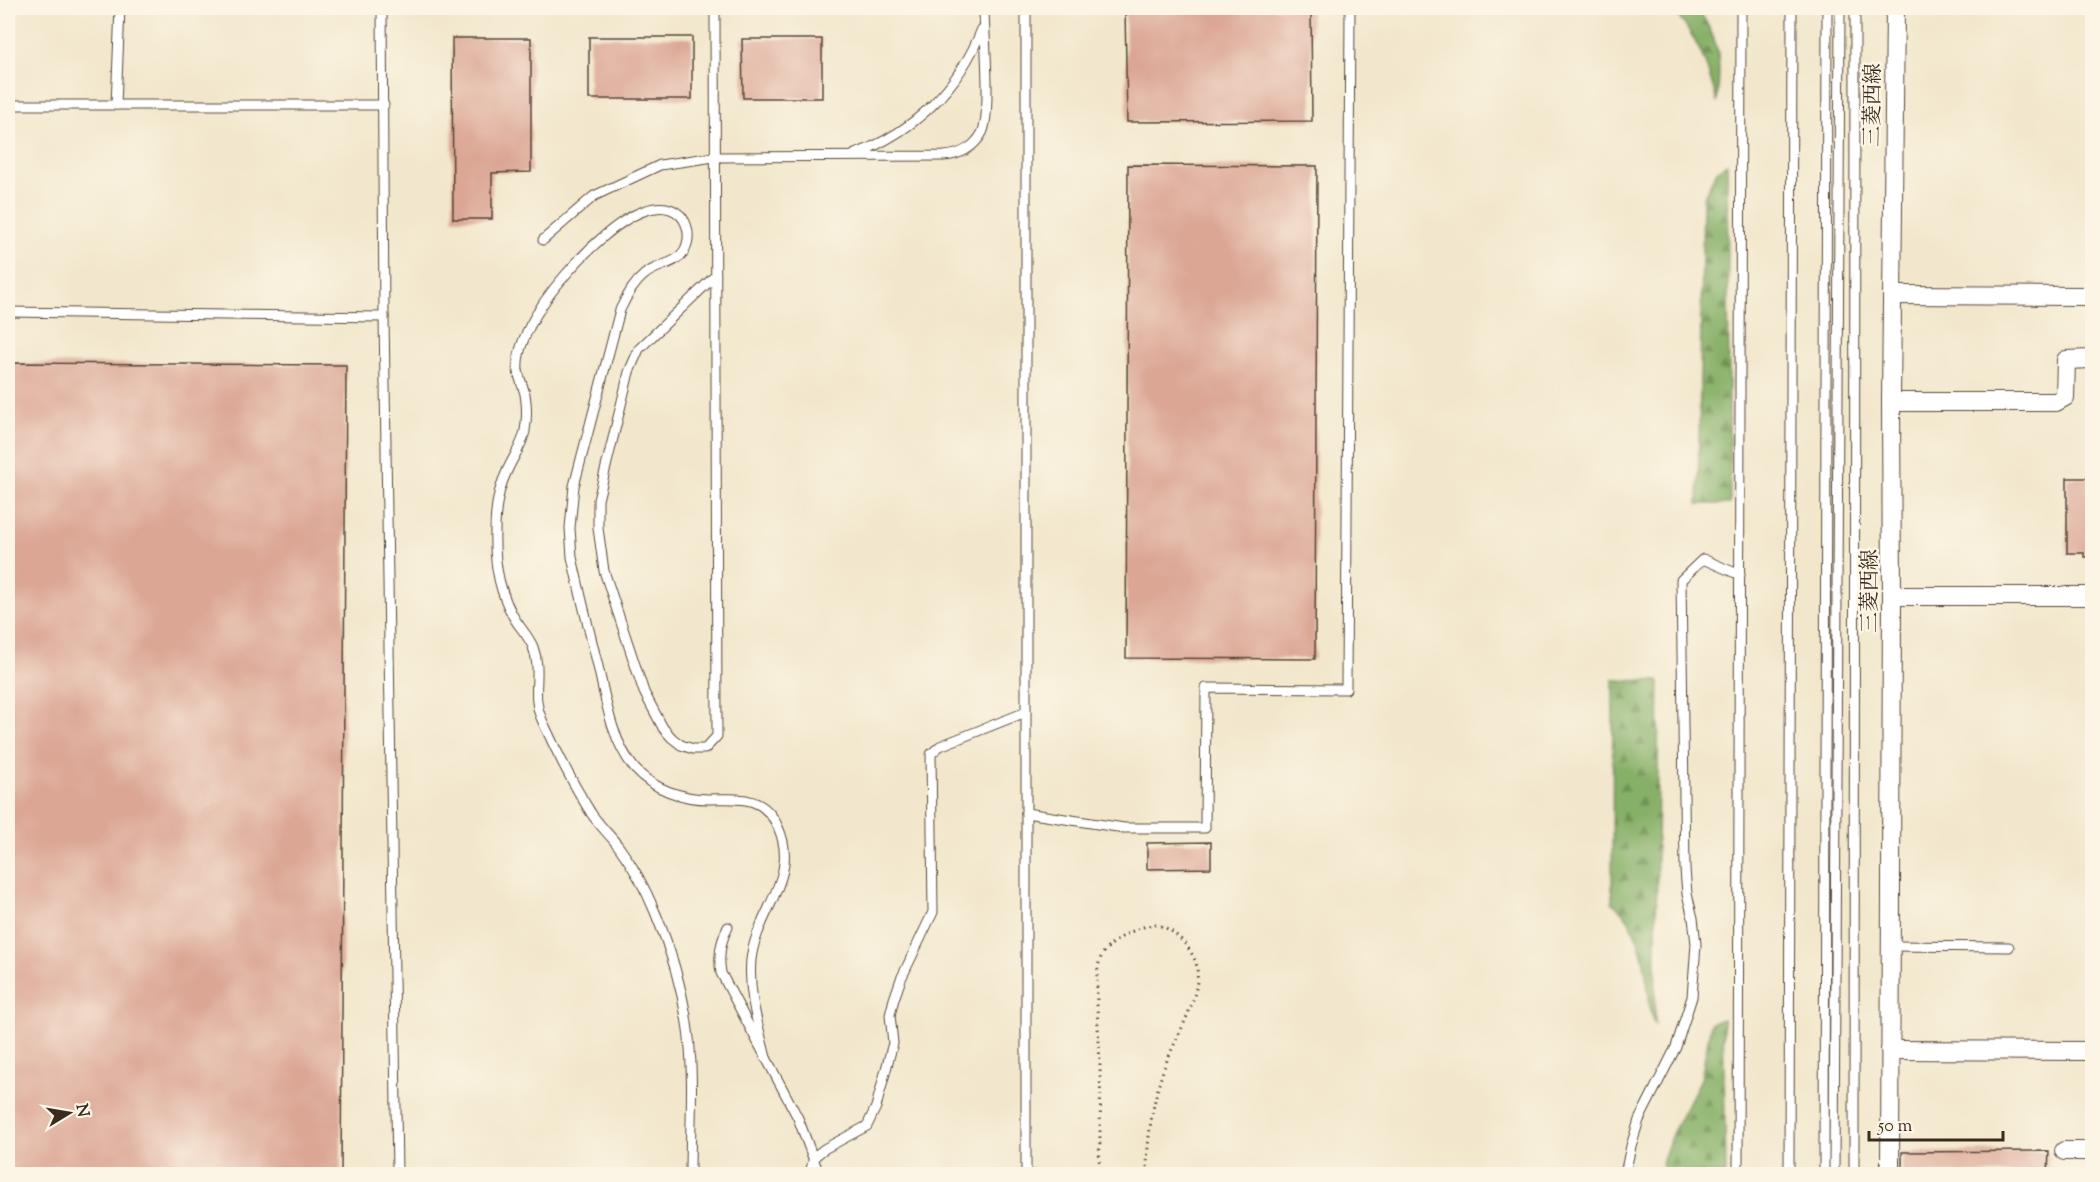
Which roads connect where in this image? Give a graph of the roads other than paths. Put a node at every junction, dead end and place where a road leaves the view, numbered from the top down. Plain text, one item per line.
1 (120, 8) edge
2 (382, 8) edge
3 (715, 8) edge
4 (984, 8) edge
5 (1026, 8) edge
6 (1350, 8) edge
7 (1742, 8) edge
8 (1791, 8) edge
9 (1827, 8) edge
10 (1840, 8) edge
11 (1855, 8) edge
12 (1895, 8) edge
13 (984, 24) junction
14 (8, 105) edge
15 (116, 105) junction
16 (384, 105) junction
17 (850, 156) junction
18 (714, 157) junction
19 (543, 240) dead end
20 (716, 275) junction
21 (1892, 295) junction
22 (2092, 296) edge
23 (8, 312) edge
24 (384, 317) junction
25 (2092, 359) edge
26 (1891, 402) junction
27 (1740, 575) junction
28 (1892, 596) junction
29 (2092, 596) edge
30 (1026, 712) junction
31 (1026, 813) junction
32 (728, 927) dead end
33 (1890, 946) junction
34 (2009, 947) dead end
35 (1890, 1050) junction
36 (2092, 1051) edge
37 (766, 1058) junction
38 (2064, 1151) dead end
39 (2092, 1151) edge
40 (814, 1157) junction
41 (397, 1174) edge
42 (690, 1174) edge
43 (810, 1174) edge
44 (819, 1174) edge
45 (1026, 1174) edge
46 (1625, 1174) edge
47 (1738, 1174) edge
48 (1789, 1174) edge
49 (1824, 1174) edge
50 (1834, 1174) edge
51 (1854, 1174) edge
52 (1890, 1174) edge

1 - 15 lane
2 - 16 lane
3 - 18 lane
4 - 13 lane
5 - 30 lane
6 - 31 lane
7 - 27 lane
8 - 48 lane
9 - 49 lane
10 - 50 lane
11 - 51 lane
12 - 21 street, 三菱西線
13 - 17 lane
13 - 17 lane
14 - 15 lane
15 - 16 lane
16 - 24 lane
17 - 18 lane
18 - 19 lane
18 - 20 lane
20 - 20 lane
21 - 22 street
21 - 26 street, 三菱西線
23 - 24 lane
24 - 41 lane
25 - 26 street
26 - 28 street, 三菱西線
27 - 46 lane
27 - 47 lane
28 - 29 street
28 - 33 street, 三菱西線
30 - 31 lane
30 - 40 lane
31 - 45 lane
32 - 37 lane
33 - 34 lane
33 - 35 street, 三菱西線
35 - 36 street
35 - 52 street, 三菱西線
37 - 40 lane
37 - 42 lane
38 - 39 street
40 - 43 lane
40 - 44 lane

